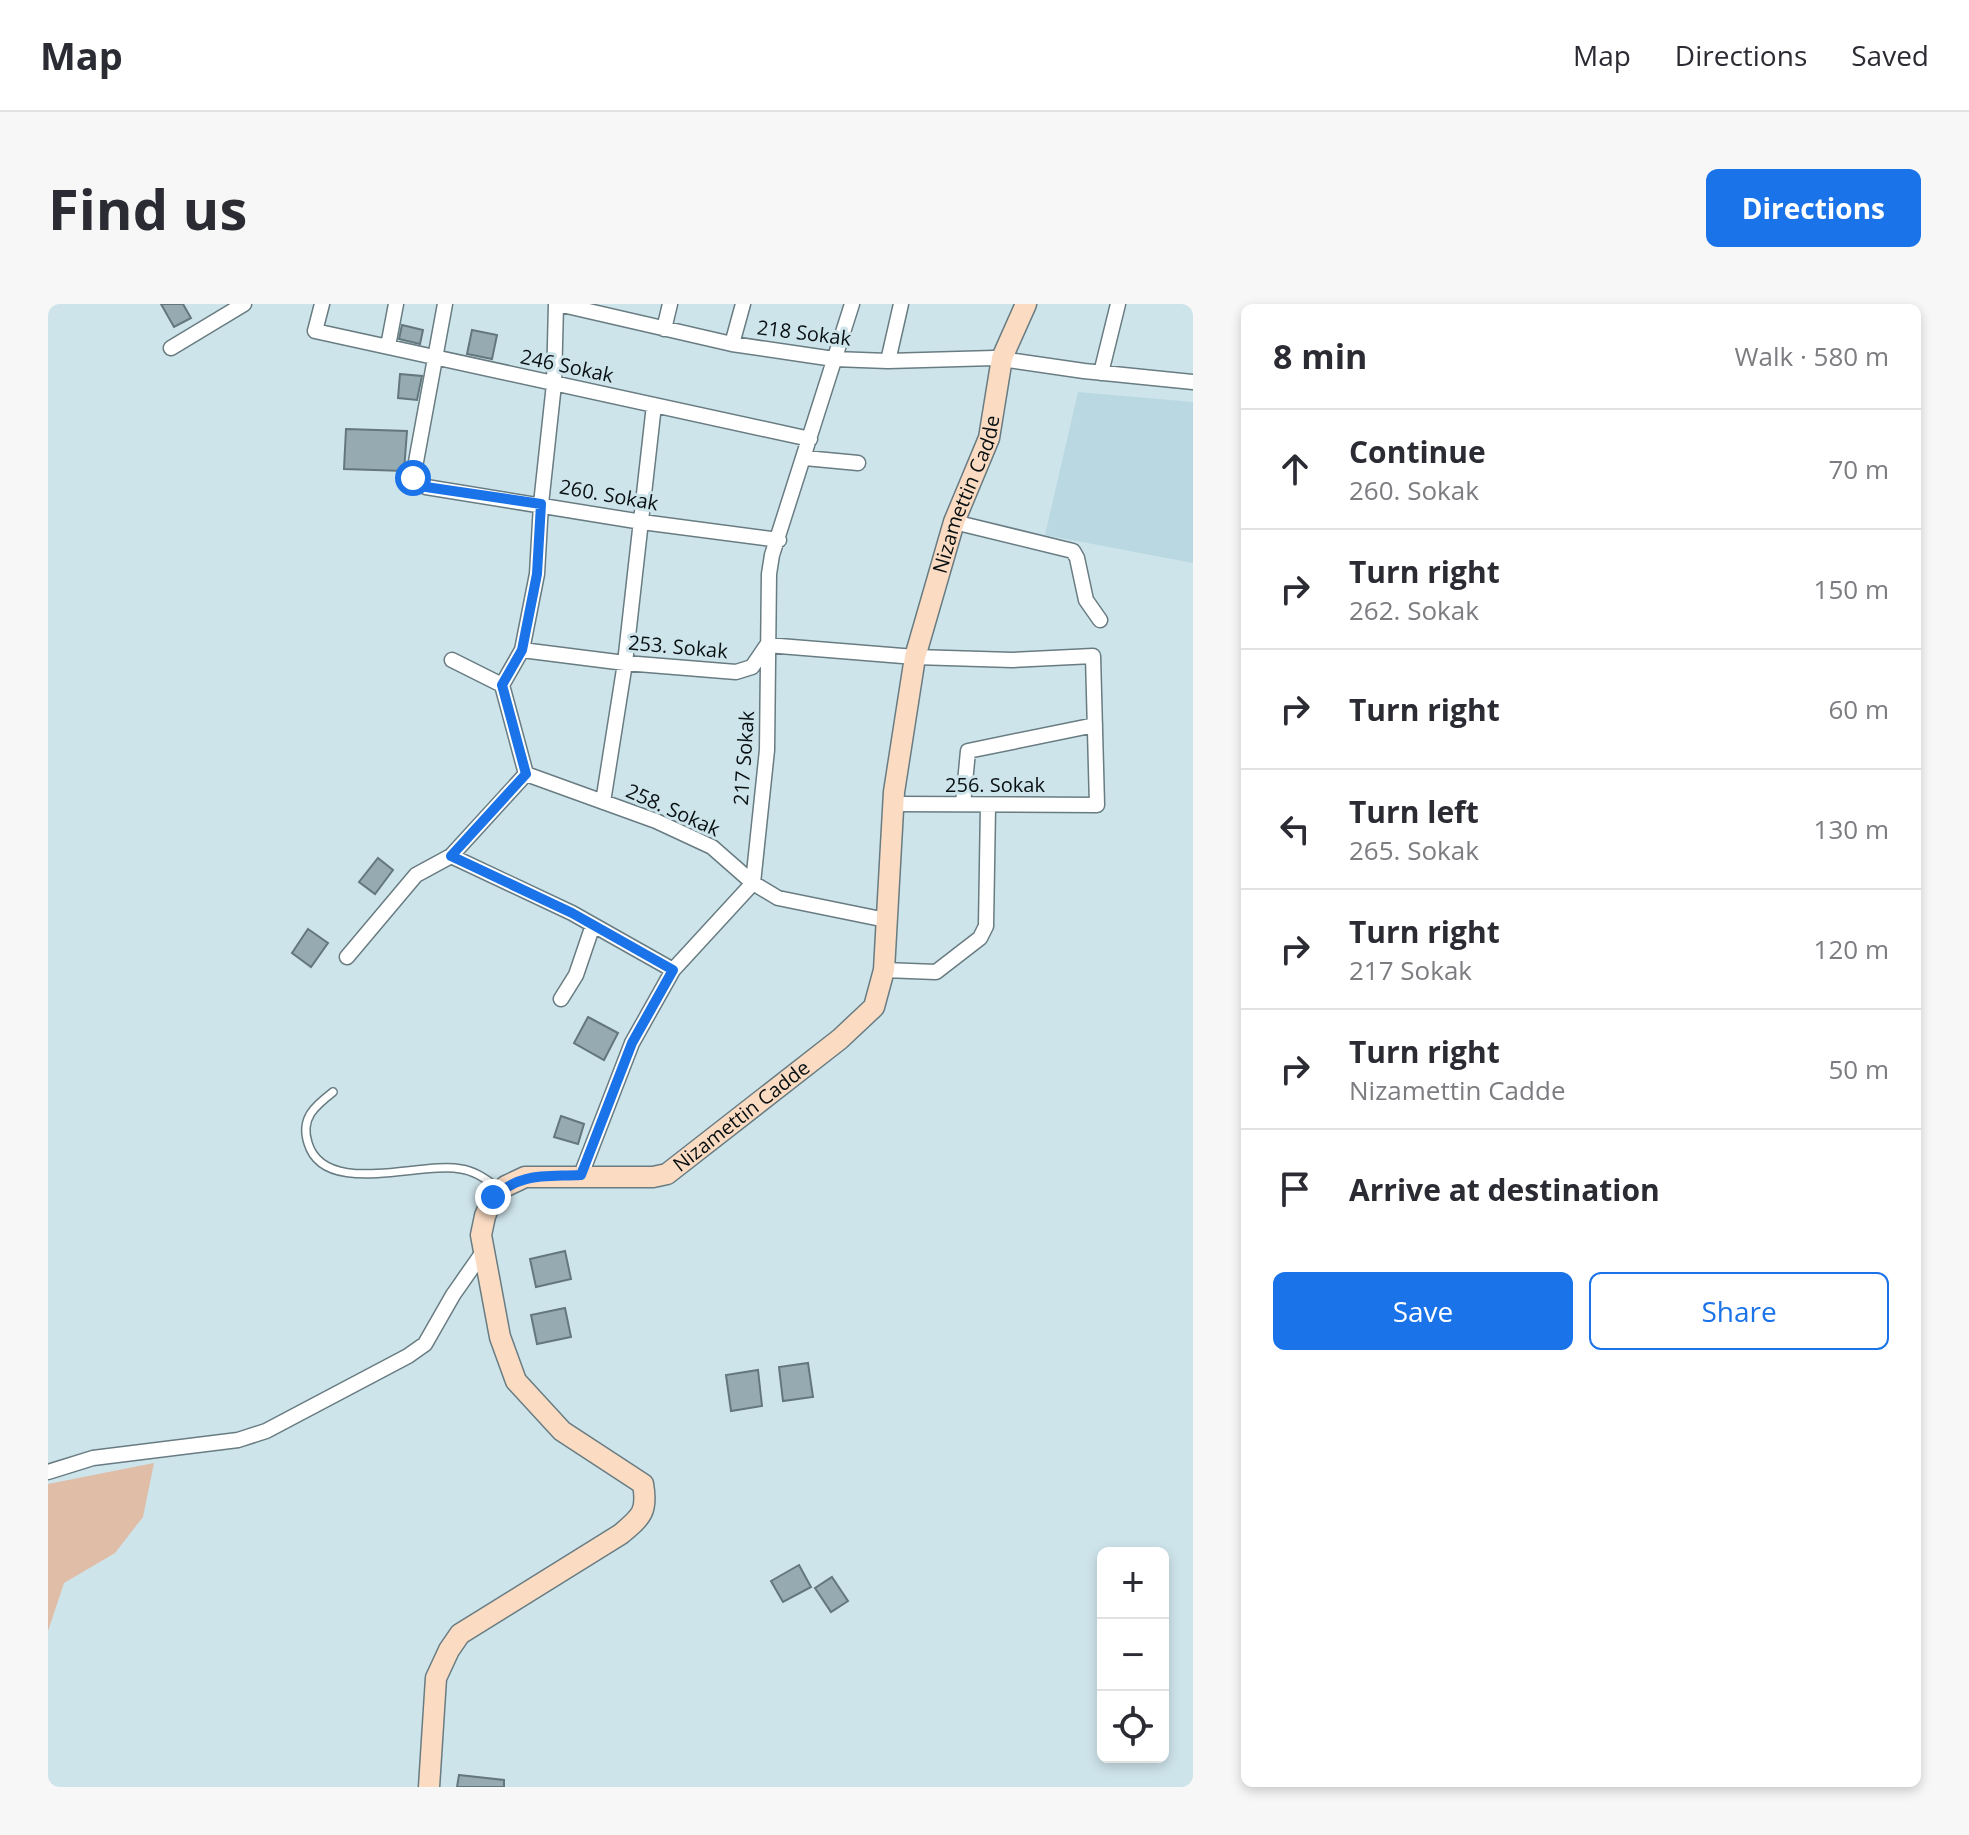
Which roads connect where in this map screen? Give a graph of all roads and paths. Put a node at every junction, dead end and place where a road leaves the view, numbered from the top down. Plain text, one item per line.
1 (244, 304) edge
2 (322, 304) edge
3 (396, 304) edge
4 (445, 304) edge
5 (557, 304) edge
6 (670, 304) edge
7 (743, 304) edge
8 (852, 304) edge
9 (901, 304) edge
10 (1026, 304) edge
11 (1118, 304) edge
12 (664, 329) junction
13 (732, 344) junction
14 (388, 346) junction
15 (171, 348) dead end
16 (434, 358) junction
17 (1002, 358) junction
18 (834, 359) junction
19 (888, 361) junction
20 (1101, 373) junction
21 (1193, 382) edge
22 (554, 384) junction
23 (654, 405) junction
24 (810, 439) junction
25 (805, 458) junction
26 (858, 463) dead end
27 (541, 504) junction
28 (642, 522) junction
29 (954, 522) junction
30 (779, 540) junction
31 (1100, 620) dead end
32 (767, 645) junction
33 (522, 650) junction
34 (915, 657) junction
35 (452, 660) dead end
36 (625, 663) junction
37 (502, 685) junction
38 (1095, 725) junction
39 (526, 774) junction
40 (603, 802) junction
41 (893, 804) junction
42 (963, 804) junction
43 (988, 805) junction
44 (451, 856) junction
45 (753, 883) junction
46 (886, 920) junction
47 (593, 925) junction
48 (347, 957) dead end
49 (673, 970) junction
50 (884, 970) junction
51 (561, 999) dead end
52 (333, 1092) dead end
53 (581, 1175) junction
54 (502, 1190) junction
55 (483, 1252) junction
56 (48, 1472) edge
57 (429, 1787) edge

1 - 15 street
2 - 14 street, 246 Sokak
3 - 14 street
4 - 16 street
5 - 12 street, 218 Sokak
5 - 22 street
6 - 12 street
7 - 13 street
8 - 18 street, 217 Sokak
9 - 19 street
10 - 17 street, Nizamettin Cadde
11 - 20 street
12 - 13 street, 218 Sokak
13 - 18 street, 218 Sokak
14 - 16 street, 246 Sokak
16 - 22 street, 246 Sokak
16 - 27 street, 260. Sokak
17 - 19 street, 218 Sokak
17 - 20 street, 218 Sokak
17 - 29 street, Nizamettin Cadde
18 - 19 street, 218 Sokak
18 - 24 street, 217 Sokak
20 - 21 street, 218 Sokak
22 - 23 street, 246 Sokak
22 - 27 street
23 - 24 street, 246 Sokak
23 - 28 street
24 - 25 street, 217 Sokak
25 - 26 street
25 - 30 street, 217 Sokak
27 - 28 street, 260. Sokak
27 - 33 street
28 - 30 street, 260. Sokak
28 - 36 street
29 - 31 street
29 - 34 street, Nizamettin Cadde
30 - 32 street, 217 Sokak
32 - 34 street
32 - 36 street, 253. Sokak
32 - 45 street, 217 Sokak
33 - 36 street, 253. Sokak
33 - 37 street
34 - 38 street
34 - 41 street, Nizamettin Cadde
35 - 37 street
36 - 40 street
37 - 39 street
38 - 42 street
38 - 43 street, 256. Sokak
39 - 40 street, 258. Sokak
39 - 44 street
40 - 45 street, 258. Sokak
41 - 42 street, 256. Sokak
41 - 46 street, Nizamettin Cadde
42 - 43 street, 256. Sokak
43 - 50 street
44 - 47 street
44 - 48 street
45 - 46 street, 258. Sokak
45 - 49 street
46 - 50 street, Nizamettin Cadde
47 - 49 street
47 - 51 street
49 - 53 street
50 - 53 street, Nizamettin Cadde
52 - 54 lane
53 - 54 street, Nizamettin Cadde
54 - 55 street
55 - 56 street
55 - 57 street

